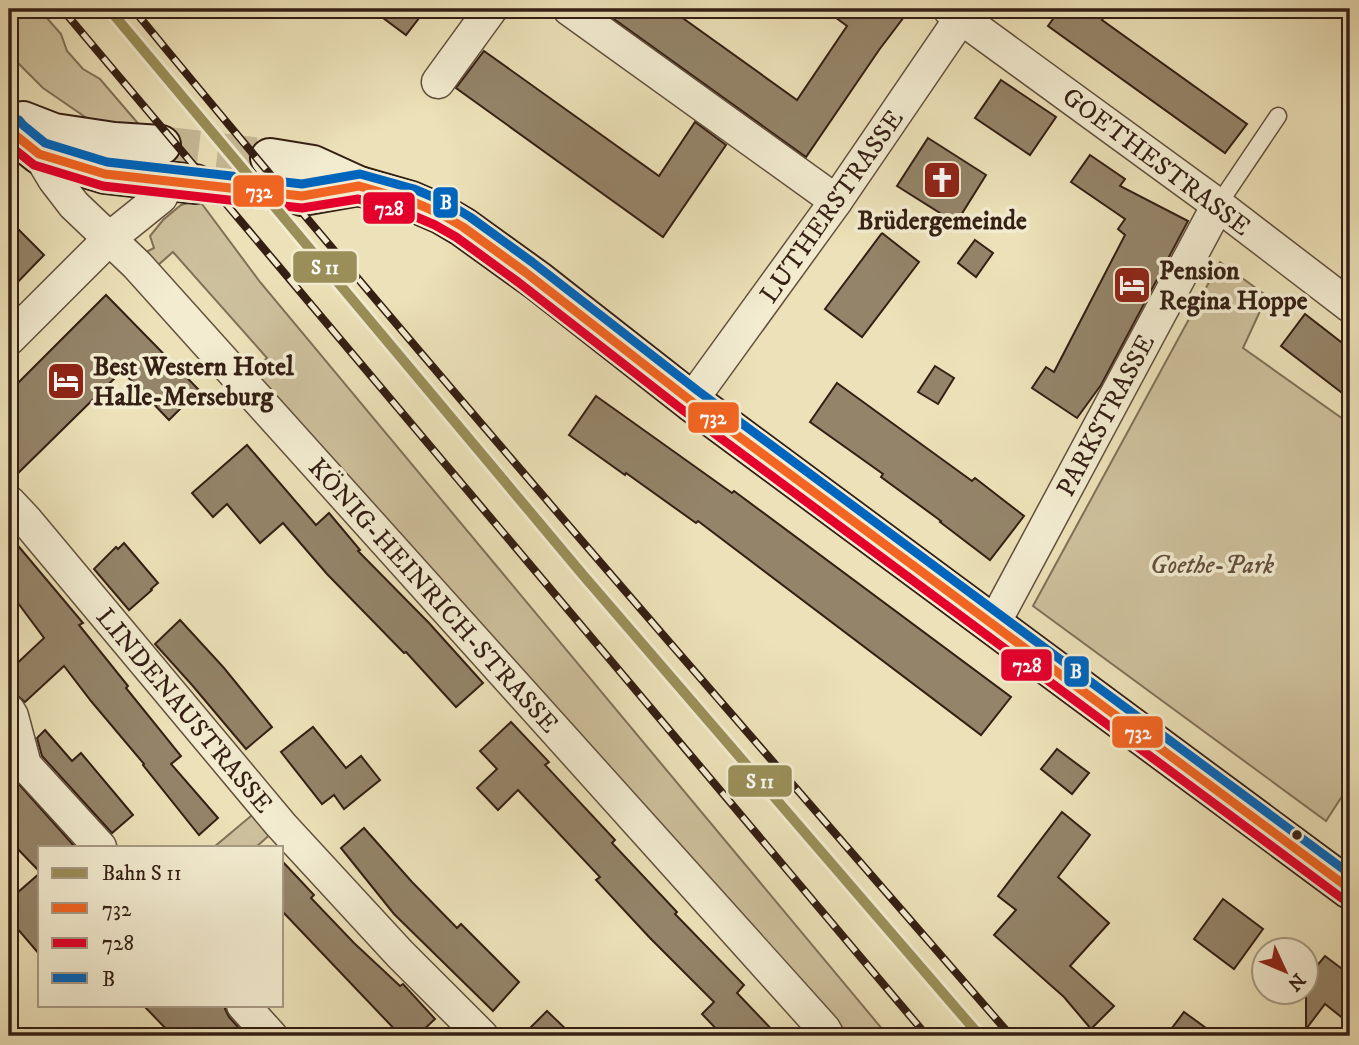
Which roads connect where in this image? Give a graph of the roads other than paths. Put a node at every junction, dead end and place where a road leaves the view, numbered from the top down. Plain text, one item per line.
1 (491, 9) edge
2 (569, 9) edge
3 (959, 12) edge
4 (438, 82) dead end
5 (9, 115) edge
6 (1279, 116) dead end
7 (9, 127) edge
8 (39, 154) junction
9 (270, 158) tunnel mouth
10 (175, 170) junction
11 (359, 186) junction
12 (302, 197) tunnel mouth
13 (836, 201) junction
14 (1217, 205) junction
15 (110, 238) junction
16 (1350, 306) edge
17 (9, 340) edge
18 (691, 401) junction
19 (9, 502) edge
20 (993, 625) junction
21 (9, 711) edge
22 (99, 846) edge
23 (1350, 889) edge
24 (244, 1006) edge
25 (271, 1036) edge
26 (482, 1036) edge
27 (828, 1036) edge

1 - 4 street
2 - 13 street
3 - 13 street, LUTHERSTRASSE
3 - 14 street, GOETHESTRASSE
5 - 10 main road
6 - 14 lane
7 - 8 main road, KÖNIG-HEINRICH-STRASSE
8 - 10 main road, KÖNIG-HEINRICH-STRASSE
8 - 15 street, KÖNIG-HEINRICH-STRASSE
9 - 11 main road
10 - 15 street
11 - 12 main road
11 - 18 main road
13 - 18 street, LUTHERSTRASSE
14 - 16 street, GOETHESTRASSE
14 - 20 street, PARKSTRASSE
15 - 17 street
15 - 27 street, KÖNIG-HEINRICH-STRASSE
18 - 20 main road
19 - 26 street, LINDENAUSTRASSE
20 - 23 main road
21 - 22 street
24 - 25 street

